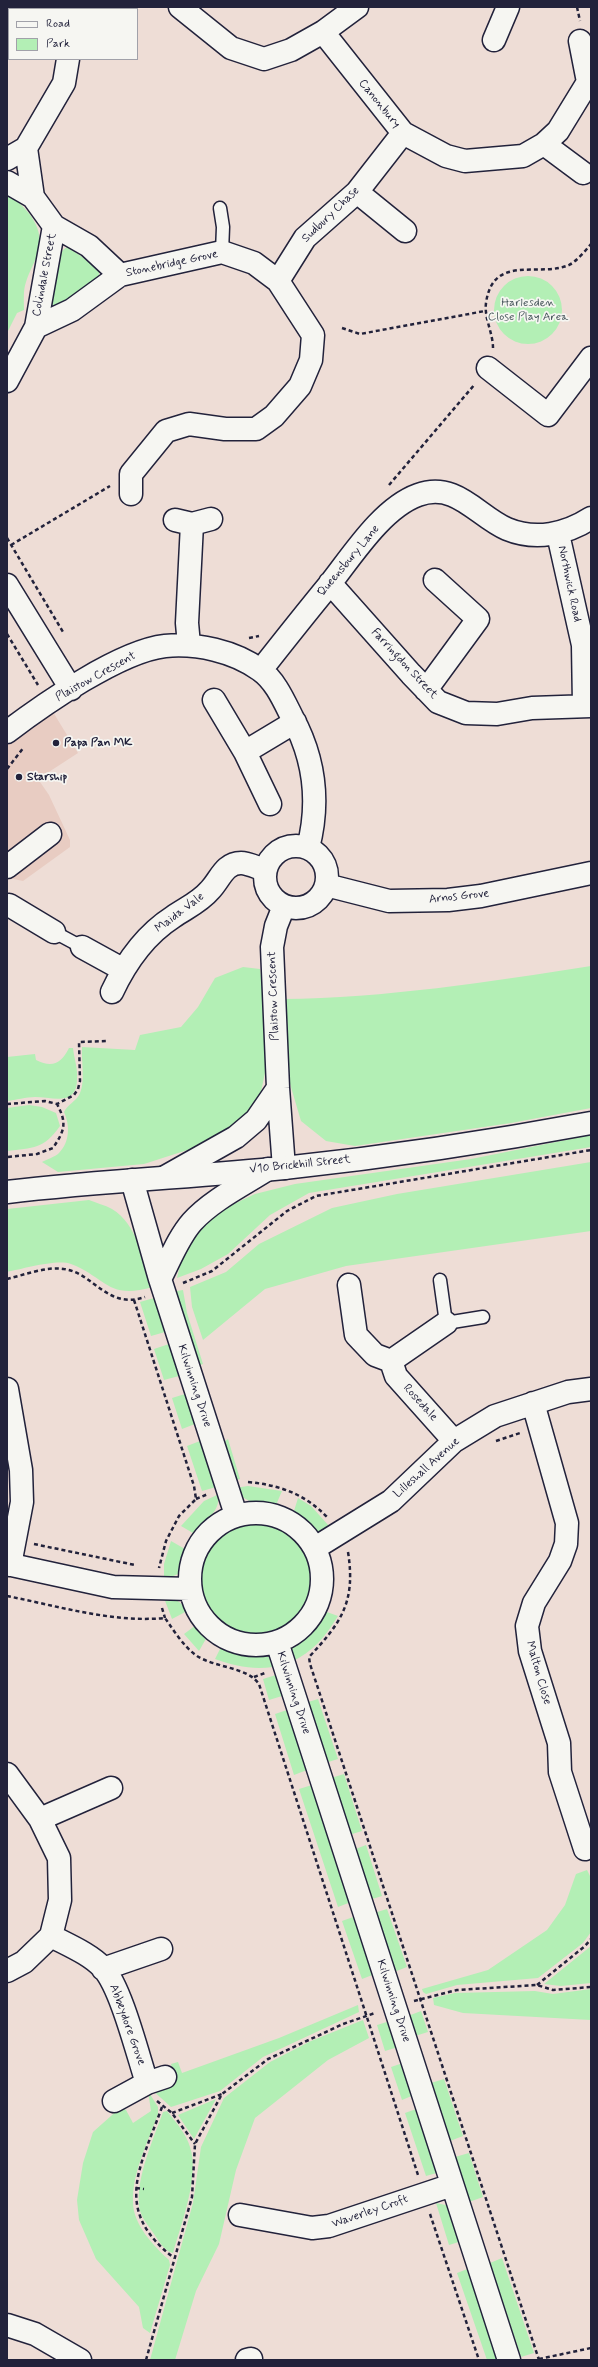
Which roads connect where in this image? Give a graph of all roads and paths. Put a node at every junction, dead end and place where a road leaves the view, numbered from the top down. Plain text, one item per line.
1 (357, 7) edge
2 (508, 7) edge
3 (188, 9) edge
4 (323, 32) junction
5 (494, 40) dead end
6 (580, 41) dead end
7 (68, 60) edge
8 (403, 133) junction
9 (544, 144) junction
10 (26, 148) junction
11 (7, 159) edge
12 (583, 173) dead end
13 (7, 182) edge
14 (357, 192) junction
15 (33, 197) junction
16 (220, 208) dead end
17 (54, 226) junction
18 (405, 231) dead end
19 (591, 244) edge
20 (222, 252) junction
21 (120, 275) junction
22 (278, 281) junction
23 (485, 311) junction
24 (36, 327) junction
25 (342, 328) dead end
26 (591, 358) edge
27 (488, 368) junction
28 (7, 381) edge
29 (131, 484) joint
30 (386, 488) dead end
31 (591, 518) edge
32 (193, 521) dead end
33 (558, 534) junction
34 (7, 538) edge
35 (11, 544) junction
36 (435, 580) dead end
37 (330, 583) junction
38 (7, 585) edge
39 (264, 631) dead end
40 (7, 634) edge
41 (65, 636) dead end
42 (248, 638) dead end
43 (189, 645) junction
44 (261, 670) junction
45 (66, 680) junction
46 (38, 686) junction
47 (426, 690) junction
48 (32, 691) dead end
49 (214, 700) dead end
50 (588, 706) edge
51 (295, 722) junction
52 (7, 732) edge
53 (245, 752) junction
54 (270, 804) dead end
55 (50, 834) dead end
56 (308, 848) junction
57 (7, 867) edge
58 (265, 870) junction
59 (591, 873) edge
60 (326, 885) junction
61 (9, 905) dead end
62 (284, 906) junction
63 (54, 932) joint
64 (82, 947) joint
65 (122, 969) junction
66 (112, 992) dead end
67 (108, 1041) dead end
68 (278, 1088) junction
69 (7, 1104) edge
70 (58, 1104) junction
71 (591, 1123) edge
72 (591, 1150) edge
73 (8, 1157) dead end
74 (276, 1169) junction
75 (165, 1177) junction
76 (132, 1180) junction
77 (7, 1192) edge
78 (7, 1278) edge
79 (440, 1280) dead end
80 (169, 1282) junction
81 (186, 1282) junction
82 (349, 1285) dead end
83 (186, 1287) dead end
84 (483, 1317) dead end
85 (446, 1322) junction
86 (391, 1361) junction
87 (7, 1389) edge
88 (591, 1390) edge
89 (533, 1403) junction
90 (454, 1442) junction
91 (245, 1482) dead end
92 (236, 1515) junction
93 (330, 1520) dead end
94 (32, 1544) dead end
95 (315, 1548) junction
96 (345, 1548) dead end
97 (9, 1565) edge
98 (137, 1565) dead end
99 (152, 1569) dead end
100 (159, 1570) junction
101 (159, 1575) dead end
102 (190, 1590) junction
103 (7, 1596) edge
104 (277, 1642) junction
105 (7, 1774) edge
106 (111, 1788) dead end
107 (40, 1819) junction
108 (588, 1848) edge
109 (51, 1936) junction
110 (591, 1939) edge
111 (161, 1949) dead end
112 (104, 1969) junction
113 (7, 1971) edge
114 (537, 1985) junction
115 (591, 1987) edge
116 (421, 1998) junction
117 (395, 2007) junction
118 (367, 2016) junction
119 (156, 2080) junction
120 (222, 2094) junction
121 (114, 2101) dead end
122 (162, 2107) junction
123 (172, 2113) junction
124 (195, 2144) junction
125 (452, 2185) junction
126 (136, 2188) junction
127 (144, 2189) dead end
128 (424, 2193) junction
129 (240, 2215) dead end
130 (174, 2258) junction
131 (7, 2325) edge
132 (591, 2348) edge
133 (80, 2360) edge
134 (146, 2360) edge
135 (479, 2360) edge
136 (509, 2360) edge
137 (539, 2360) edge

1 - 4 street
2 - 5 street
3 - 4 street
4 - 8 street, Canonbury
6 - 9 street, Canonbury
7 - 10 street
8 - 9 street, Canonbury
8 - 14 street, Sudbury Chase
9 - 12 street
10 - 11 street
10 - 15 street, Colindale Street
13 - 15 street
14 - 18 street
14 - 22 street, Sudbury Chase
15 - 17 street, Colindale Street
16 - 20 lane
17 - 21 street, Stonebridge Grove
17 - 24 street, Colindale Street
19 - 23 path
20 - 21 street, Stonebridge Grove
20 - 22 street, Stonebridge Grove
21 - 24 street, Stonebridge Grove
22 - 29 street, Stonebridge Grove
23 - 25 path
23 - 27 path
24 - 28 street, Colindale Street
26 - 27 street
27 - 30 path
29 - 35 path
31 - 33 street, Queensbury Lane
32 - 43 street
33 - 37 street, Queensbury Lane
33 - 50 street, Northwick Road
34 - 35 path
35 - 41 path
36 - 47 street
37 - 44 street, Queensbury Lane
37 - 47 street, Farringdon Street
38 - 45 street
39 - 42 path
40 - 46 path
43 - 44 street, Plaistow Crescent
43 - 45 street, Plaistow Crescent
44 - 51 street, Plaistow Crescent
45 - 46 path
45 - 52 street, Plaistow Crescent
46 - 48 path
47 - 50 street, Farringdon Street
49 - 53 street
51 - 53 street
51 - 56 street, Plaistow Crescent
53 - 54 street
55 - 57 street
56 - 58 street
56 - 60 street
58 - 62 street
58 - 65 street, Maida Vale
59 - 60 street, Arnos Grove
60 - 62 street
61 - 63 street
62 - 68 street, Plaistow Crescent
63 - 64 lane
64 - 65 street
65 - 66 street, Maida Vale
67 - 70 path
68 - 74 street, Plaistow Crescent
68 - 75 street
69 - 70 path
70 - 73 path
71 - 74 street, V10 Brickhill Street
72 - 81 path
74 - 75 street, V10 Brickhill Street
74 - 80 street
75 - 76 street, V10 Brickhill Street
76 - 77 street, V10 Brickhill Street
76 - 80 street, Kilwinning Drive
78 - 100 path
79 - 85 lane
80 - 81 path
80 - 92 street, Kilwinning Drive
81 - 83 path
82 - 86 street
84 - 85 lane
85 - 86 street
86 - 90 street, Rosedale
87 - 97 street
88 - 89 street, Lilleshall Avenue
89 - 90 street, Lilleshall Avenue
89 - 108 street, Malton Close
90 - 95 street, Lilleshall Avenue
91 - 93 path
92 - 95 street, Kilwinning Drive
92 - 102 street, Kilwinning Drive
94 - 98 path
95 - 104 street, Kilwinning Drive
96 - 116 path
97 - 102 street
99 - 100 path
100 - 101 path
102 - 104 street, Kilwinning Drive
103 - 118 path
104 - 117 street, Kilwinning Drive
105 - 107 street
106 - 107 street
107 - 109 street
109 - 112 street, Abbeydore Grove
109 - 113 street
110 - 114 path
111 - 112 street
112 - 119 street, Abbeydore Grove
114 - 115 path
114 - 116 path
116 - 117 path
116 - 137 path
117 - 118 path
117 - 125 street, Kilwinning Drive
118 - 120 path
118 - 128 path
119 - 121 street
119 - 122 path
120 - 123 path
120 - 124 path
122 - 123 path
122 - 126 path
123 - 124 path
124 - 130 path
125 - 128 street, Waverley Croft
125 - 136 street, Kilwinning Drive
126 - 127 path
126 - 130 path
128 - 129 street, Waverley Croft
128 - 135 path
130 - 134 path
131 - 133 street
132 - 137 path

